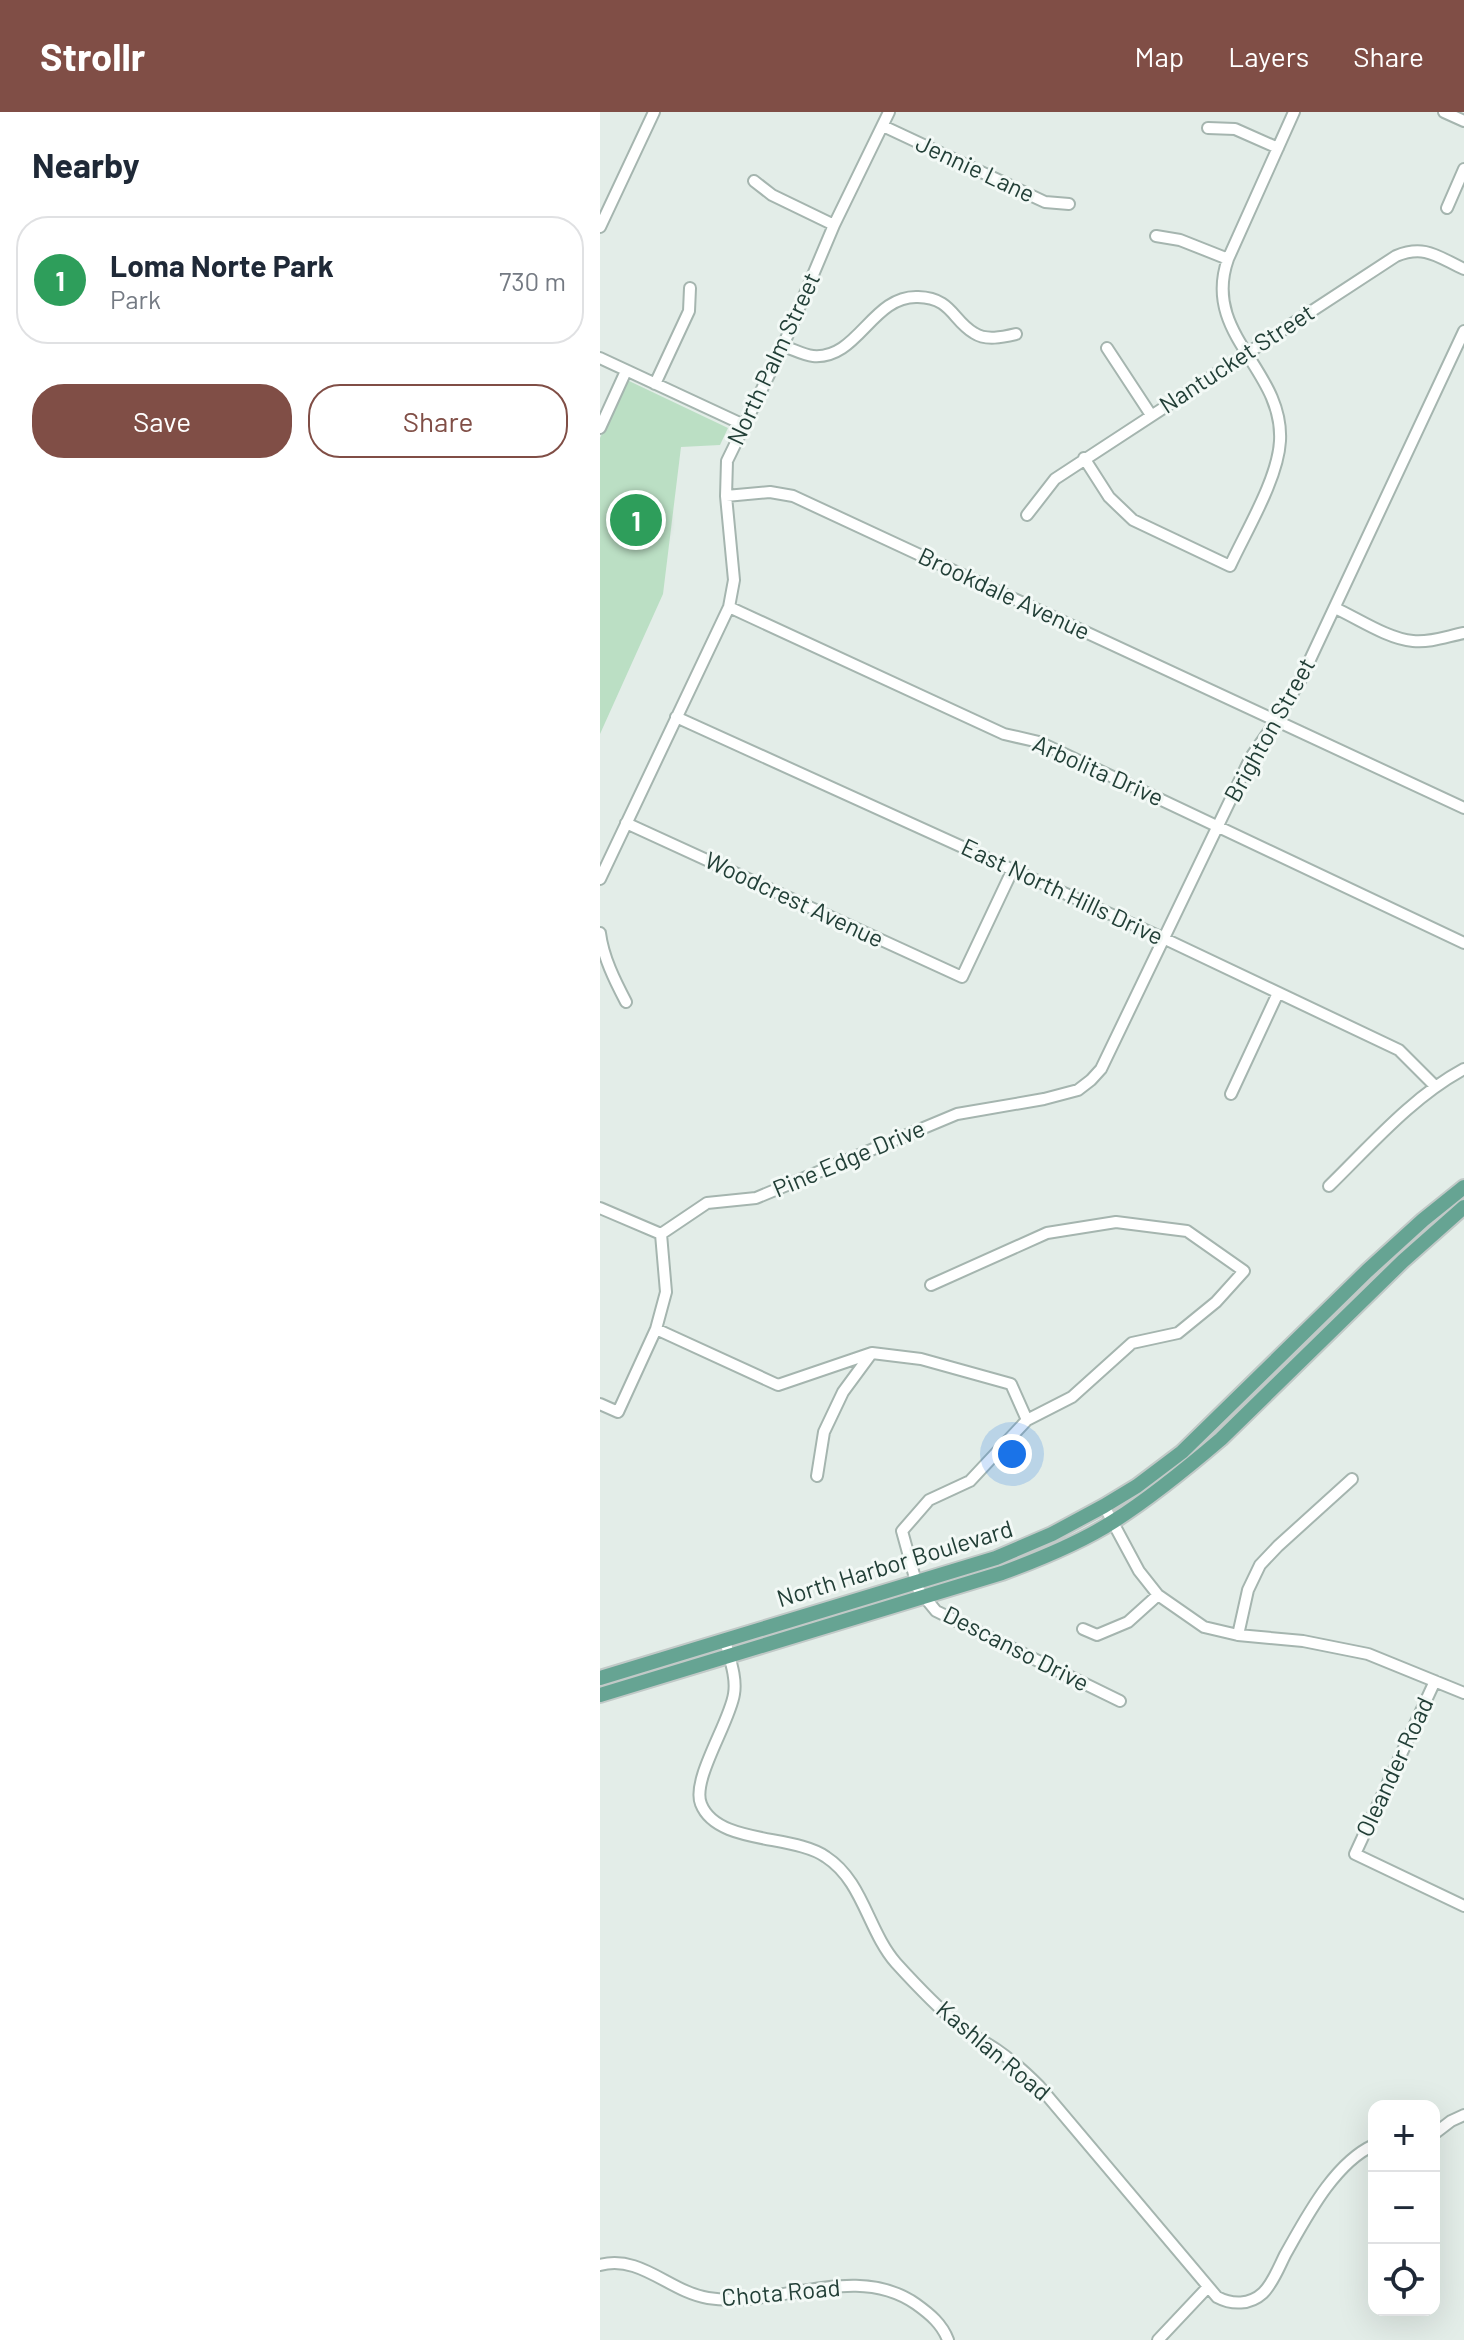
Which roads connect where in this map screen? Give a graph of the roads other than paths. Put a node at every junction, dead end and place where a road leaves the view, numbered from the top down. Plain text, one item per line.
1 (654, 112) edge
2 (889, 112) edge
3 (1294, 112) edge
4 (1444, 112) edge
5 (1464, 121) edge
6 (883, 126) junction
7 (1208, 128) dead end
8 (1278, 148) junction
9 (1464, 169) edge
10 (754, 181) dead end
11 (1069, 204) dead end
12 (1447, 208) dead end
13 (834, 225) junction
14 (600, 227) edge
15 (1156, 236) dead end
16 (1228, 259) junction
17 (1464, 269) edge
18 (690, 288) dead end
19 (1464, 331) edge
20 (1016, 334) dead end
21 (783, 346) junction
22 (1107, 348) dead end
23 (1247, 352) junction
24 (600, 358) edge
25 (626, 371) junction
26 (655, 384) junction
27 (1151, 415) junction
28 (744, 425) junction
29 (600, 428) edge
30 (1084, 458) junction
31 (726, 496) junction
32 (1027, 515) dead end
33 (729, 607) junction
34 (1335, 608) junction
35 (1464, 633) edge
36 (676, 717) junction
37 (1276, 721) junction
38 (1464, 808) edge
39 (626, 823) junction
40 (1218, 825) junction
41 (1013, 869) junction
42 (600, 879) edge
43 (600, 933) edge
44 (1163, 938) junction
45 (1464, 943) edge
46 (1278, 993) junction
47 (626, 1002) dead end
48 (1464, 1069) edge
49 (1435, 1086) junction
50 (1231, 1094) dead end
51 (1044, 1099) joint
52 (1329, 1186) dead end
53 (1464, 1187) edge
54 (1464, 1207) edge
55 (600, 1208) edge
56 (661, 1234) junction
57 (931, 1285) dead end
58 (656, 1329) junction
59 (872, 1353) junction
60 (600, 1404) edge
61 (1027, 1420) junction
62 (817, 1476) dead end
63 (1352, 1479) dead end
64 (1104, 1506) junction
65 (1112, 1523) junction
66 (919, 1589) junction
67 (1158, 1595) junction
68 (1083, 1629) dead end
69 (1238, 1635) junction
70 (725, 1640) junction
71 (729, 1657) junction
72 (600, 1678) edge
73 (1435, 1681) junction
74 (1464, 1693) edge
75 (600, 1695) edge
76 (1120, 1701) dead end
77 (1464, 1906) edge
78 (1464, 2115) edge
79 (1440, 2129) edge
80 (1368, 2148) edge
81 (600, 2265) edge
82 (1207, 2288) junction
83 (948, 2340) edge
84 (1158, 2340) edge

1 - 14 street
2 - 6 street, North Palm Street
3 - 8 street
4 - 5 street
6 - 11 street, Jennie Lane
6 - 13 street, North Palm Street
7 - 8 street
8 - 16 street
9 - 12 street
10 - 13 street
13 - 21 street, North Palm Street
15 - 16 street
16 - 23 street
17 - 23 street, Nantucket Street
18 - 26 street
19 - 34 street, Brighton Street
20 - 21 street
21 - 28 street, North Palm Street
22 - 27 street
23 - 27 street, Nantucket Street
23 - 30 street
24 - 25 street
25 - 26 street
25 - 29 street
26 - 28 street
27 - 30 street, Nantucket Street
28 - 31 street, North Palm Street
30 - 32 street, Nantucket Street
31 - 33 street, North Palm Street
31 - 37 street, Brookdale Avenue
33 - 36 street, North Palm Street
33 - 40 street, Arbolita Drive
34 - 35 street
34 - 37 street, Brighton Street
36 - 39 street, North Palm Street
36 - 41 street, East North Hills Drive
37 - 38 street, Brookdale Avenue
37 - 40 street, Brighton Street
39 - 41 street, Woodcrest Avenue
39 - 42 street, North Palm Street
40 - 44 street, Brighton Street
40 - 45 street, Arbolita Drive
41 - 44 street, East North Hills Drive
43 - 47 street
44 - 46 street, East North Hills Drive
44 - 51 street, Brighton Street
46 - 49 street, East North Hills Drive
46 - 50 street
48 - 49 street
49 - 52 street
51 - 56 street, Pine Edge Drive
53 - 64 main road, North Harbor Boulevard
54 - 65 main road, North Harbor Boulevard
55 - 56 street
56 - 58 street
57 - 61 street
58 - 59 street
58 - 60 street
59 - 61 street
59 - 62 street
61 - 66 street
63 - 69 street
64 - 65 street
64 - 66 main road, North Harbor Boulevard
65 - 66 main road, North Harbor Boulevard
65 - 67 street
66 - 70 main road, North Harbor Boulevard
66 - 71 main road, North Harbor Boulevard
66 - 76 street, Descanso Drive
67 - 68 street
67 - 69 street
69 - 73 street
70 - 71 street, Kashlan Road
70 - 72 main road, North Harbor Boulevard
71 - 75 main road, North Harbor Boulevard
71 - 82 street, Kashlan Road
73 - 74 street
73 - 77 street, Oleander Road
78 - 79 street
80 - 82 street, Kashlan Road
81 - 83 street, Chota Road
82 - 84 street

